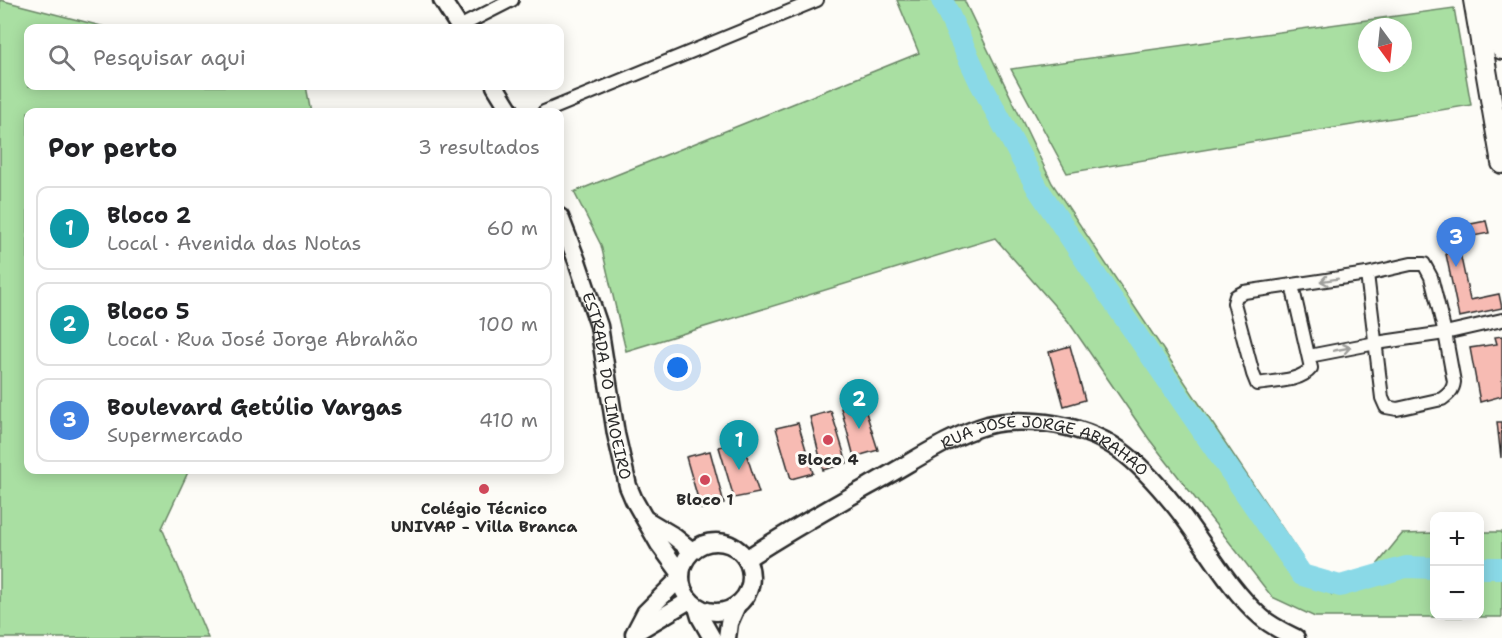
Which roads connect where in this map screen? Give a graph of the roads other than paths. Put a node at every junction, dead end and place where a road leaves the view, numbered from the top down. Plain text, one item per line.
1 (442, 0) edge
2 (512, 0) edge
3 (817, 0) edge
4 (1474, 0) edge
5 (1493, 0) edge
6 (457, 24) edge
7 (467, 24) edge
8 (1502, 49) edge
9 (497, 90) edge
10 (509, 108) edge
11 (554, 108) edge
12 (1502, 163) edge
13 (564, 228) edge
14 (1367, 274) junction
15 (1292, 285) junction
16 (1502, 320) edge
17 (1445, 333) junction
18 (1376, 343) junction
19 (1309, 356) junction
20 (645, 519) junction
21 (693, 551) junction
22 (746, 559) junction
23 (681, 576) junction
24 (693, 604) junction
25 (737, 605) junction
26 (632, 636) edge
27 (712, 638) edge
28 (727, 638) edge
29 (1296, 638) edge

1 - 6 main road
2 - 7 street
3 - 11 street
4 - 12 main road
5 - 8 main road
9 - 10 main road
13 - 20 main road, ESTRADA DO LIMOEIRO
14 -> 15 street
14 - 17 street
14 - 18 street
15 - 19 street
15 - 19 street
16 - 17 street
17 - 18 street
17 - 18 street
19 -> 18 street
20 - 21 main road
20 - 23 main road, ESTRADA DO LIMOEIRO
21 - 22 main road
21 - 23 main road
22 - 25 main road
22 - 29 main road, RUA JOSÉ JORGE ABRAHÃO
23 - 24 main road
23 - 26 main road
24 - 25 main road
24 - 26 main road
24 - 27 main road
25 - 28 main road

